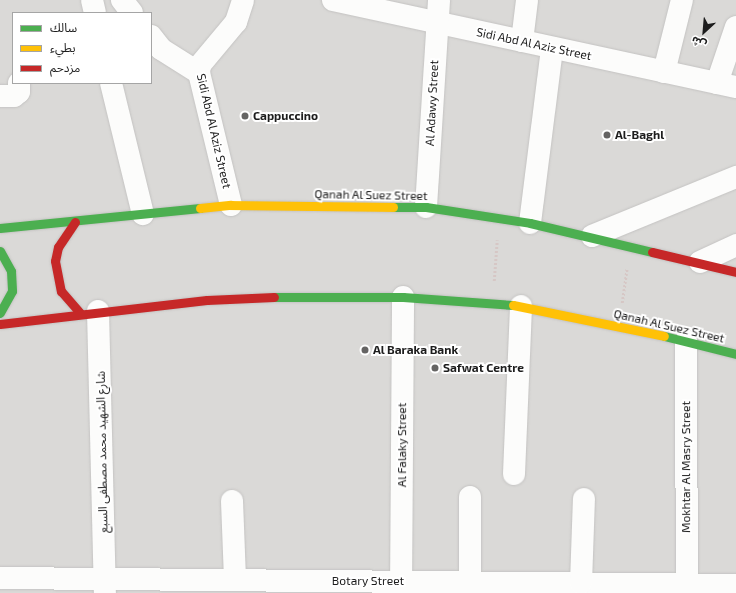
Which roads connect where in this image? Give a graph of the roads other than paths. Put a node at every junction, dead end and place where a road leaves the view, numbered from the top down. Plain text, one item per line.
1 (92, 0) edge
2 (122, 0) edge
3 (243, 0) edge
4 (336, 0) edge
5 (439, 0) edge
6 (527, 0) edge
7 (682, 0) edge
8 (95, 12) edge
9 (131, 12) edge
10 (437, 23) junction
11 (736, 27) edge
12 (152, 37) edge
13 (522, 41) junction
14 (552, 48) junction
15 (664, 72) junction
16 (199, 73) junction
17 (19, 84) edge
18 (111, 84) edge
19 (727, 85) edge
20 (0, 96) edge
21 (736, 177) edge
22 (231, 205) junction
23 (426, 207) junction
24 (143, 214) junction
25 (75, 222) junction
26 (530, 223) junction
27 (0, 228) edge
28 (592, 236) junction
29 (736, 245) edge
30 (0, 250) edge
31 (700, 262) junction
32 (736, 272) edge
33 (403, 297) junction
34 (521, 306) junction
35 (0, 313) edge
36 (90, 313) junction
37 (0, 324) edge
38 (686, 341) junction
39 (736, 354) edge
40 (514, 474) dead end
41 (470, 497) dead end
42 (584, 499) dead end
43 (232, 501) dead end
44 (0, 578) edge
45 (235, 580) junction
46 (470, 582) junction
47 (581, 583) junction
48 (736, 584) edge
49 (34, 586) edge
50 (105, 586) edge
51 (401, 587) edge
52 (687, 588) edge

1 - 8 street
2 - 9 street
3 - 16 street, Sidi Abd Al Aziz Street
4 - 10 street, Sidi Abd Al Aziz Street
5 - 10 street, Al Adawy Street
6 - 13 street
7 - 15 street
10 - 13 street, Sidi Abd Al Aziz Street
10 - 23 street, Al Adawy Street
11 - 19 street
12 - 16 street
13 - 14 street, Sidi Abd Al Aziz Street
14 - 15 street, Sidi Abd Al Aziz Street
14 - 26 street
15 - 19 street, Sidi Abd Al Aziz Street
16 - 22 street, Sidi Abd Al Aziz Street
17 - 20 street
18 - 24 street
21 - 28 street
22 - 23 main road, Qanah Al Suez Street
22 - 24 main road, Qanah Al Suez Street
23 - 26 main road, Qanah Al Suez Street
24 - 25 main road, Qanah Al Suez Street
25 - 27 main road, Qanah Al Suez Street
25 - 36 main road
26 - 28 main road, Qanah Al Suez Street
28 - 31 main road, Qanah Al Suez Street
29 - 31 street
30 - 35 main road
31 - 32 main road, Qanah Al Suez Street
33 - 34 main road, Qanah Al Suez Street
33 - 36 main road, Qanah Al Suez Street
33 - 51 street, Al Falaky Street
34 - 38 main road, Qanah Al Suez Street
34 - 40 street
36 - 37 main road, Qanah Al Suez Street
36 - 50 street, شارع الشهيد محمد مصطفى السبع
38 - 39 main road, Qanah Al Suez Street
38 - 52 street, Mokhtar Al Masry Street
41 - 46 street
42 - 47 street
43 - 45 street
44 - 49 street, Botary Street
45 - 50 street, Botary Street
45 - 51 street, Botary Street
46 - 47 street, Botary Street
46 - 51 street, Botary Street
47 - 52 street, Botary Street
48 - 52 street, Botary Street
49 - 50 street, Botary Street

